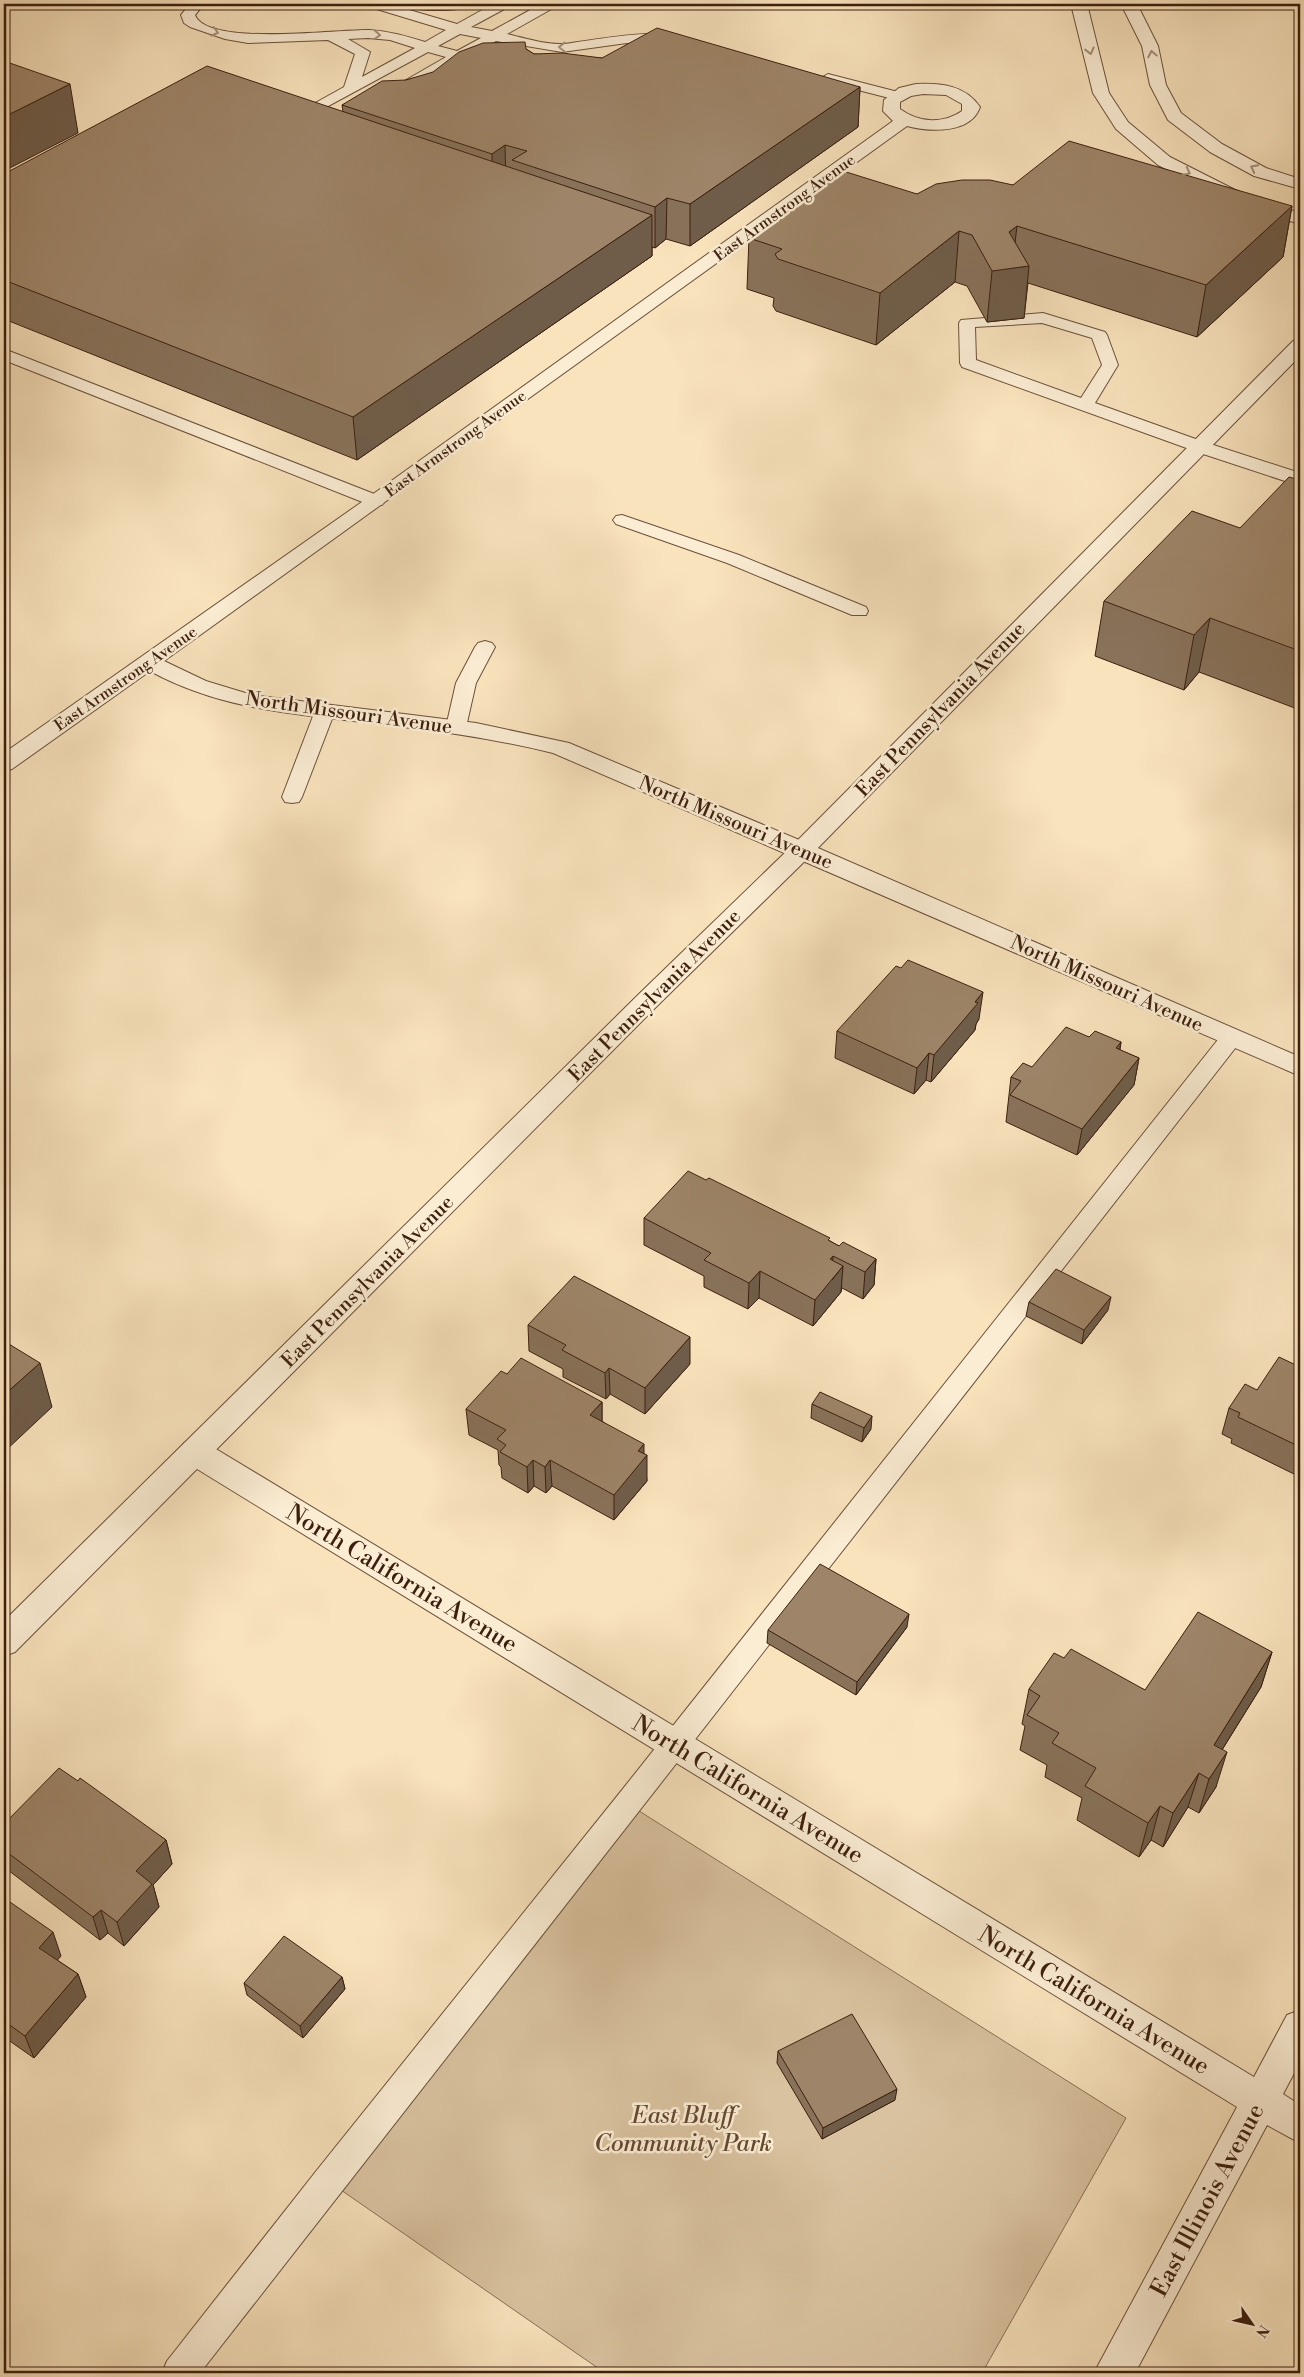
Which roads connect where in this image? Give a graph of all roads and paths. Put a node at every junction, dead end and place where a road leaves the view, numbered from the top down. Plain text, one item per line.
1 (197, 4) edge
2 (375, 4) edge
3 (412, 4) edge
4 (464, 4) edge
5 (503, 4) edge
6 (550, 4) edge
7 (1079, 4) edge
8 (1129, 4) edge
9 (458, 29) junction
10 (331, 36) junction
11 (492, 36) junction
12 (627, 39) junction
13 (677, 39) edge
14 (427, 46) junction
15 (457, 56) junction
16 (580, 60) edge
17 (503, 68) edge
18 (815, 74) edge
19 (351, 88) junction
20 (897, 96) junction
21 (385, 98) edge
22 (905, 120) junction
23 (286, 124) edge
24 (1300, 184) edge
25 (1300, 219) edge
26 (1300, 345) edge
27 (4, 354) edge
28 (1085, 406) junction
29 (1198, 446) junction
30 (1300, 480) edge
31 (376, 501) junction
32 (622, 520) dead end
33 (859, 611) dead end
34 (485, 647) dead end
35 (147, 661) junction
36 (325, 712) junction
37 (456, 727) junction
38 (4, 764) edge
39 (292, 797) dead end
40 (802, 850) junction
41 (1232, 1037) junction
42 (1300, 1067) edge
43 (195, 1452) junction
44 (4, 1642) edge
45 (674, 1744) junction
46 (1300, 2027) edge
47 (1260, 2101) junction
48 (1300, 2125) edge
49 (180, 2373) edge
50 (1114, 2373) edge

1 -> 10 lane
2 - 9 lane
3 - 4 lane
5 - 9 lane
6 - 11 lane
7 -> 25 street
24 -> 8 street
9 - 11 lane
9 - 14 lane
10 -> 14 lane
10 - 19 lane
12 -> 11 lane
11 - 15 lane
12 - 13 lane
12 - 16 lane
14 - 15 lane
14 - 19 lane
15 - 17 lane
15 - 21 lane
18 - 20 lane
19 - 23 lane
20 - 22 street
20 - 22 street
22 - 31 street, East Armstrong Avenue
26 - 29 street, East Pennsylvania Avenue
27 - 31 lane
28 - 28 lane
28 - 29 lane
29 - 30 street
29 - 40 street, East Pennsylvania Avenue
31 - 35 street, East Armstrong Avenue
32 - 33 lane
34 - 37 lane
35 - 36 street, North Missouri Avenue
35 - 38 street, East Armstrong Avenue
36 - 37 street, North Missouri Avenue
36 - 39 lane
37 - 40 street, North Missouri Avenue
40 - 41 street, North Missouri Avenue
40 - 43 street, East Pennsylvania Avenue
41 - 42 street, North Missouri Avenue
41 - 45 lane
43 - 44 street, East Pennsylvania Avenue
43 - 45 street, North California Avenue
45 - 47 street, North California Avenue
45 - 49 lane
46 - 47 street, East Illinois Avenue
47 - 48 street, North California Avenue
47 - 50 street, East Illinois Avenue

